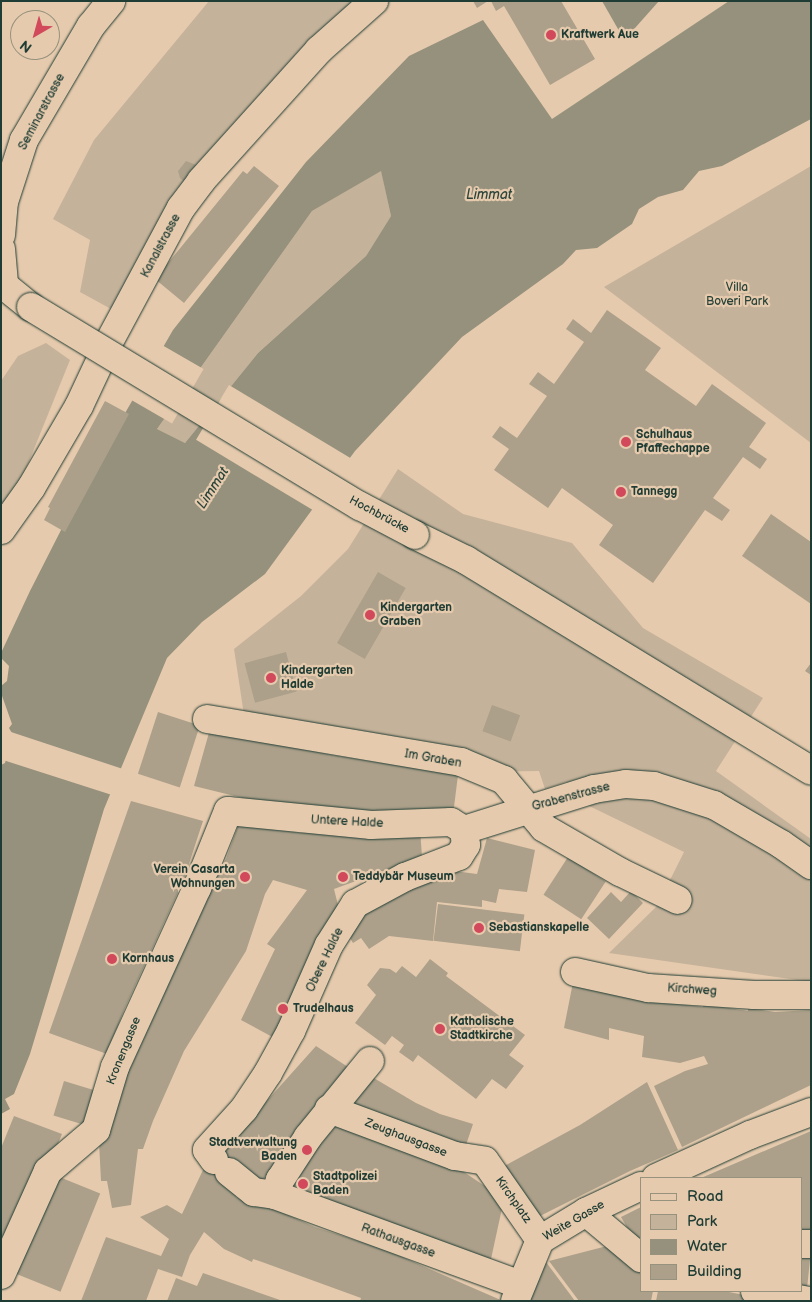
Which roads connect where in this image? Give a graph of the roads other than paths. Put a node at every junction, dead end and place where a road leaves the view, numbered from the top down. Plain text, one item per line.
1 (111, 1) edge
2 (374, 1) edge
3 (1, 235) edge
4 (1, 249) edge
5 (2, 287) edge
6 (1, 530) edge
7 (207, 719) dead end
8 (811, 771) edge
9 (527, 809) junction
10 (228, 811) joint
11 (464, 830) junction
12 (811, 865) edge
13 (678, 900) dead end
14 (575, 972) dead end
15 (811, 995) edge
16 (370, 1061) dead end
17 (329, 1109) junction
18 (811, 1112) edge
19 (485, 1161) joint
20 (658, 1177) edge
21 (640, 1186) edge
22 (275, 1195) junction
23 (586, 1212) junction
24 (540, 1240) junction
25 (640, 1258) edge
26 (1, 1275) edge
27 (760, 1292) edge
28 (518, 1293) edge
29 (809, 1301) edge

1 - 3 street, Seminarstrasse
2 - 6 street, Kanalstrasse
4 - 5 street
5 - 8 street, Hochbrücke, bridge
7 - 9 street, Im Graben
9 - 11 street, Grabenstrasse
9 - 12 street, Grabenstrasse
9 - 13 street, Im Graben
10 - 11 street, Untere Halde
10 - 26 street, Kronengasse
11 - 22 street, Obere Halde
14 - 15 street, Kirchweg
16 - 17 street
17 - 19 street, Zeughausgasse
17 - 22 street
18 - 20 street
19 - 24 street, Kirchplatz
21 - 23 street, Weite Gasse
22 - 28 street, Rathausgasse
23 - 24 street, Weite Gasse
23 - 25 street
24 - 28 street, Weite Gasse
27 - 29 street

